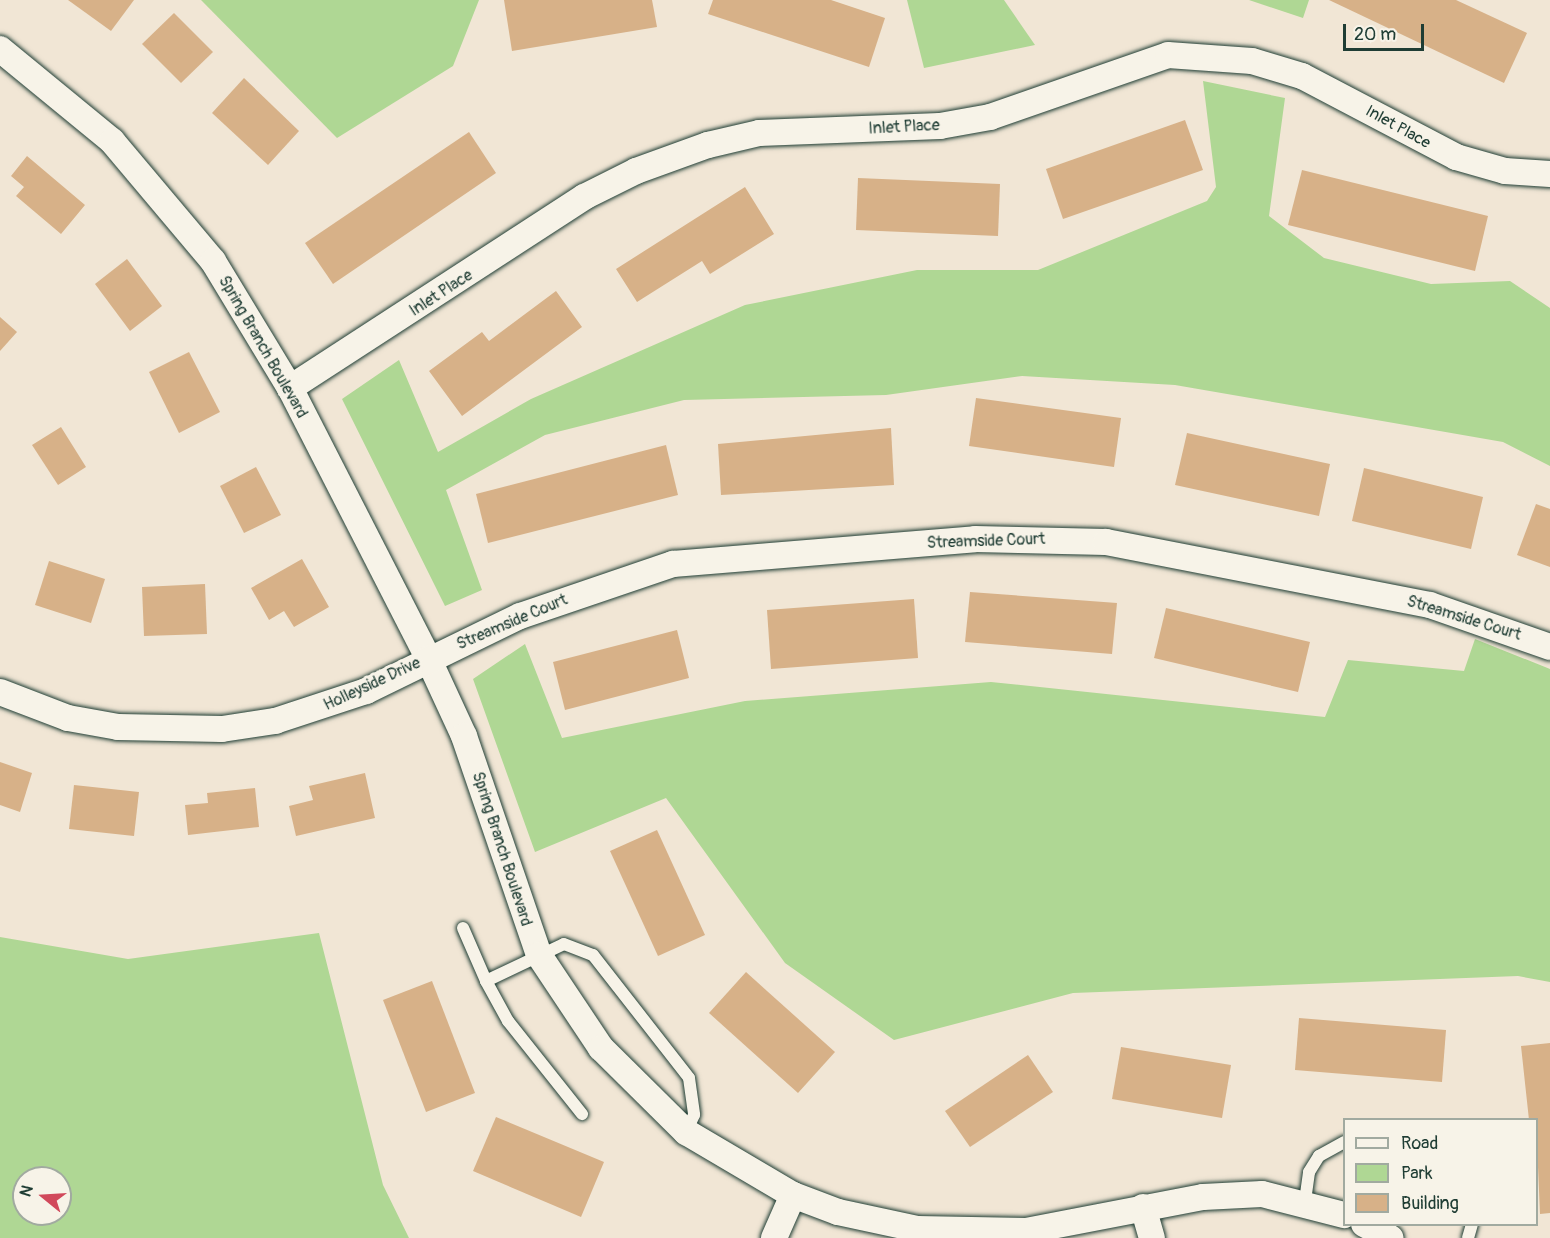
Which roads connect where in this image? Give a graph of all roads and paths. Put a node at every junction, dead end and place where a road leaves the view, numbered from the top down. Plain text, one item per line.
1 (0, 49) edge
2 (1550, 174) edge
3 (290, 388) junction
4 (1550, 647) edge
5 (428, 658) junction
6 (0, 692) edge
7 (463, 928) dead end
8 (539, 956) junction
9 (486, 981) junction
10 (582, 1114) dead end
11 (687, 1132) junction
12 (1343, 1143) edge
13 (793, 1195) junction
14 (1305, 1201) junction
15 (1143, 1207) junction
16 (1343, 1215) edge
17 (1368, 1226) edge
18 (774, 1238) edge
19 (1152, 1238) edge
20 (1390, 1238) edge

1 - 3 street, Spring Branch Boulevard
2 - 3 street, Inlet Place
3 - 5 street, Spring Branch Boulevard
4 - 5 street, Streamside Court
5 - 6 street, Holleyside Drive
5 - 8 street, Spring Branch Boulevard
7 - 9 lane
8 - 9 lane
8 - 11 street, Spring Branch Boulevard
8 - 11 lane
9 - 10 lane
11 - 13 street, Spring Branch Boulevard
12 - 14 lane
13 - 15 street, Spring Branch Boulevard
13 - 18 street
14 - 15 street, Spring Branch Boulevard
14 - 16 street, Spring Branch Boulevard
15 - 19 street
17 - 20 street

